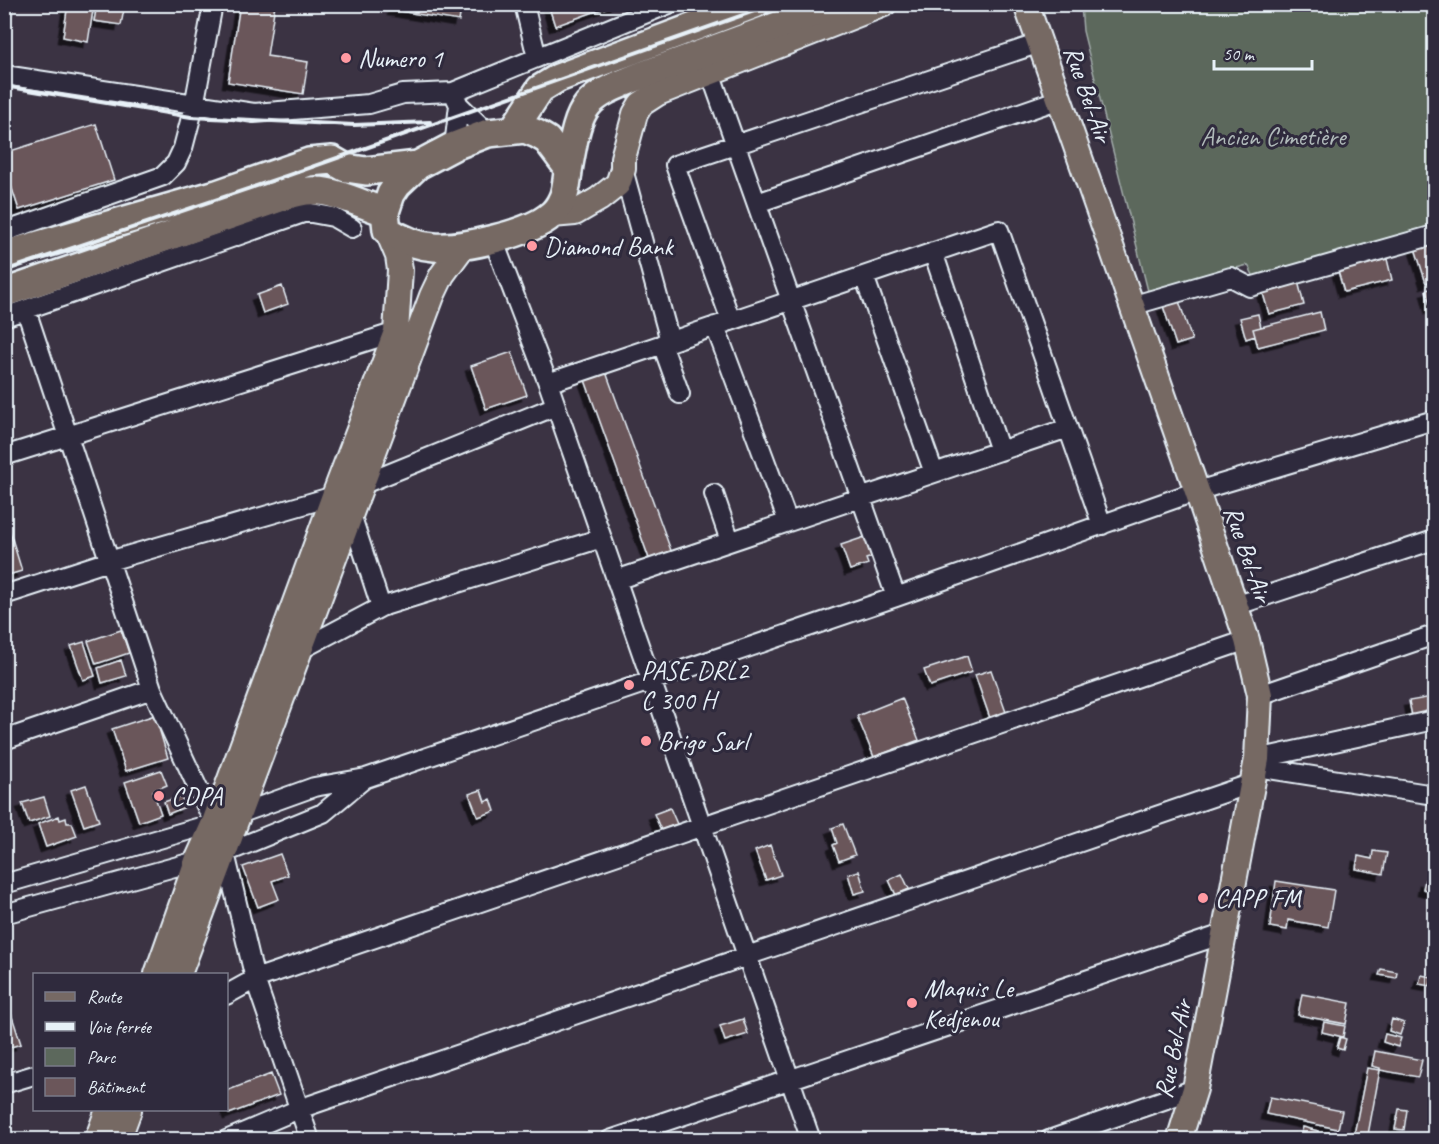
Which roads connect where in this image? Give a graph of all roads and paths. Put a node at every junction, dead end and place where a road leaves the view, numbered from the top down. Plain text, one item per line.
1 (213, 4) edge
2 (524, 4) edge
3 (669, 4) edge
4 (755, 4) edge
5 (838, 4) edge
6 (884, 4) edge
7 (1026, 4) edge
8 (1040, 43) junction
9 (537, 58) junction
10 (710, 72) junction
11 (4, 75) edge
12 (456, 99) junction
13 (1060, 99) junction
14 (194, 106) junction
15 (501, 132) junction
16 (736, 145) junction
17 (454, 146) junction
18 (418, 165) junction
19 (568, 168) junction
20 (620, 177) junction
21 (757, 203) junction
22 (552, 215) junction
23 (386, 221) junction
24 (352, 228) dead end
25 (4, 232) edge
26 (1434, 235) edge
27 (493, 239) junction
28 (464, 245) junction
29 (933, 252) junction
30 (4, 255) edge
31 (864, 276) junction
32 (4, 293) edge
33 (792, 300) junction
34 (1131, 306) junction
35 (26, 310) junction
36 (4, 317) edge
37 (723, 323) junction
38 (396, 332) junction
39 (666, 343) junction
40 (548, 383) junction
41 (680, 394) dead end
42 (556, 406) junction
43 (1434, 420) edge
44 (1068, 428) junction
45 (68, 435) junction
46 (1000, 451) junction
47 (4, 456) edge
48 (934, 473) junction
49 (361, 485) junction
50 (1197, 492) junction
51 (714, 494) dead end
52 (861, 498) junction
53 (342, 504) junction
54 (788, 522) junction
55 (1102, 525) junction
56 (602, 538) junction
57 (1434, 540) edge
58 (730, 541) junction
59 (110, 561) junction
60 (616, 579) junction
61 (4, 595) edge
62 (897, 597) junction
63 (1235, 606) junction
64 (381, 607) junction
65 (1434, 635) edge
66 (1247, 640) junction
67 (298, 651) junction
68 (651, 681) junction
69 (152, 689) junction
70 (1260, 695) junction
71 (1434, 720) edge
72 (4, 740) edge
73 (1255, 770) junction
74 (366, 778) junction
75 (1434, 795) edge
76 (238, 815) junction
77 (214, 823) junction
78 (702, 827) junction
79 (225, 853) junction
80 (197, 861) junction
81 (4, 884) edge
82 (4, 914) edge
83 (1226, 933) junction
84 (747, 956) junction
85 (158, 973) edge
86 (180, 973) edge
87 (255, 979) junction
88 (228, 994) edge
89 (33, 1075) edge
90 (790, 1079) junction
91 (4, 1084) edge
92 (1195, 1089) junction
93 (300, 1109) junction
94 (108, 1111) edge
95 (129, 1111) edge
96 (96, 1140) edge
97 (118, 1140) edge
98 (226, 1140) edge
99 (310, 1140) edge
100 (610, 1140) edge
101 (811, 1140) edge
102 (1049, 1140) edge
103 (1179, 1140) edge

1 - 14 street
2 - 9 street
3 - 9 street
4 - 15 highway
5 - 19 highway
6 - 10 main road
7 - 8 main road, Rue Bel-Air
8 - 13 main road, Rue Bel-Air
8 - 16 street
9 - 12 street
10 - 16 street
10 - 20 main road
11 - 14 street
12 - 14 street
12 - 15 street
12 - 17 street
13 - 21 street
13 - 34 main road, Rue Bel-Air
14 - 25 street
15 - 17 highway
15 - 19 highway
16 - 21 street
16 - 37 street
17 - 18 highway
18 - 23 highway
18 - 30 highway
19 - 20 main road
19 - 22 highway
20 - 22 main road
20 - 39 street
21 - 33 street
22 - 27 highway
23 - 28 highway
23 - 32 highway
23 - 38 main road
24 - 35 street
26 - 34 street
27 - 28 highway
27 - 40 street
28 - 49 main road
29 - 31 street
29 - 44 street
29 - 46 street
31 - 33 street
31 - 48 street
33 - 37 street
33 - 52 street
34 - 50 main road, Rue Bel-Air
35 - 36 street
35 - 45 street
37 - 39 street
37 - 54 street
38 - 45 street
38 - 53 main road
39 - 40 street
39 - 41 street
40 - 42 street
42 - 49 street
42 - 56 street
43 - 50 street
44 - 46 street
44 - 55 street
45 - 47 street
45 - 59 street
46 - 48 street
48 - 52 street
49 - 53 main road
50 - 55 street
50 - 63 main road, Rue Bel-Air
51 - 58 street
52 - 54 street
52 - 62 street
53 - 59 street
53 - 64 street
53 - 67 main road
53 - 77 main road
54 - 58 street
55 - 62 street
56 - 60 street
56 - 64 street
57 - 63 street
58 - 60 street
59 - 61 street
59 - 69 street
60 - 68 street
62 - 68 street
63 - 66 main road, Rue Bel-Air
64 - 67 street
65 - 70 street
66 - 70 main road, Rue Bel-Air
66 - 78 street
67 - 76 main road
68 - 74 street
68 - 78 street
69 - 72 street
69 - 77 street
70 - 73 main road, Rue Bel-Air
71 - 73 street
73 - 75 street
73 - 83 main road, Rue Bel-Air
73 - 84 street
74 - 76 street
74 - 79 street
76 - 77 street
76 - 79 main road
77 - 80 main road
77 - 81 street
78 - 84 street
78 - 87 street
79 - 80 street
79 - 86 main road
79 - 87 street
80 - 82 street
80 - 85 main road
83 - 90 street
83 - 92 main road, Rue Bel-Air
84 - 90 street
84 - 93 street
87 - 88 street
87 - 93 street
89 - 91 street
90 - 100 street
90 - 101 street
92 - 102 street
92 - 103 main road, Rue Bel-Air
93 - 98 street
93 - 99 street
94 - 96 main road
95 - 97 main road

